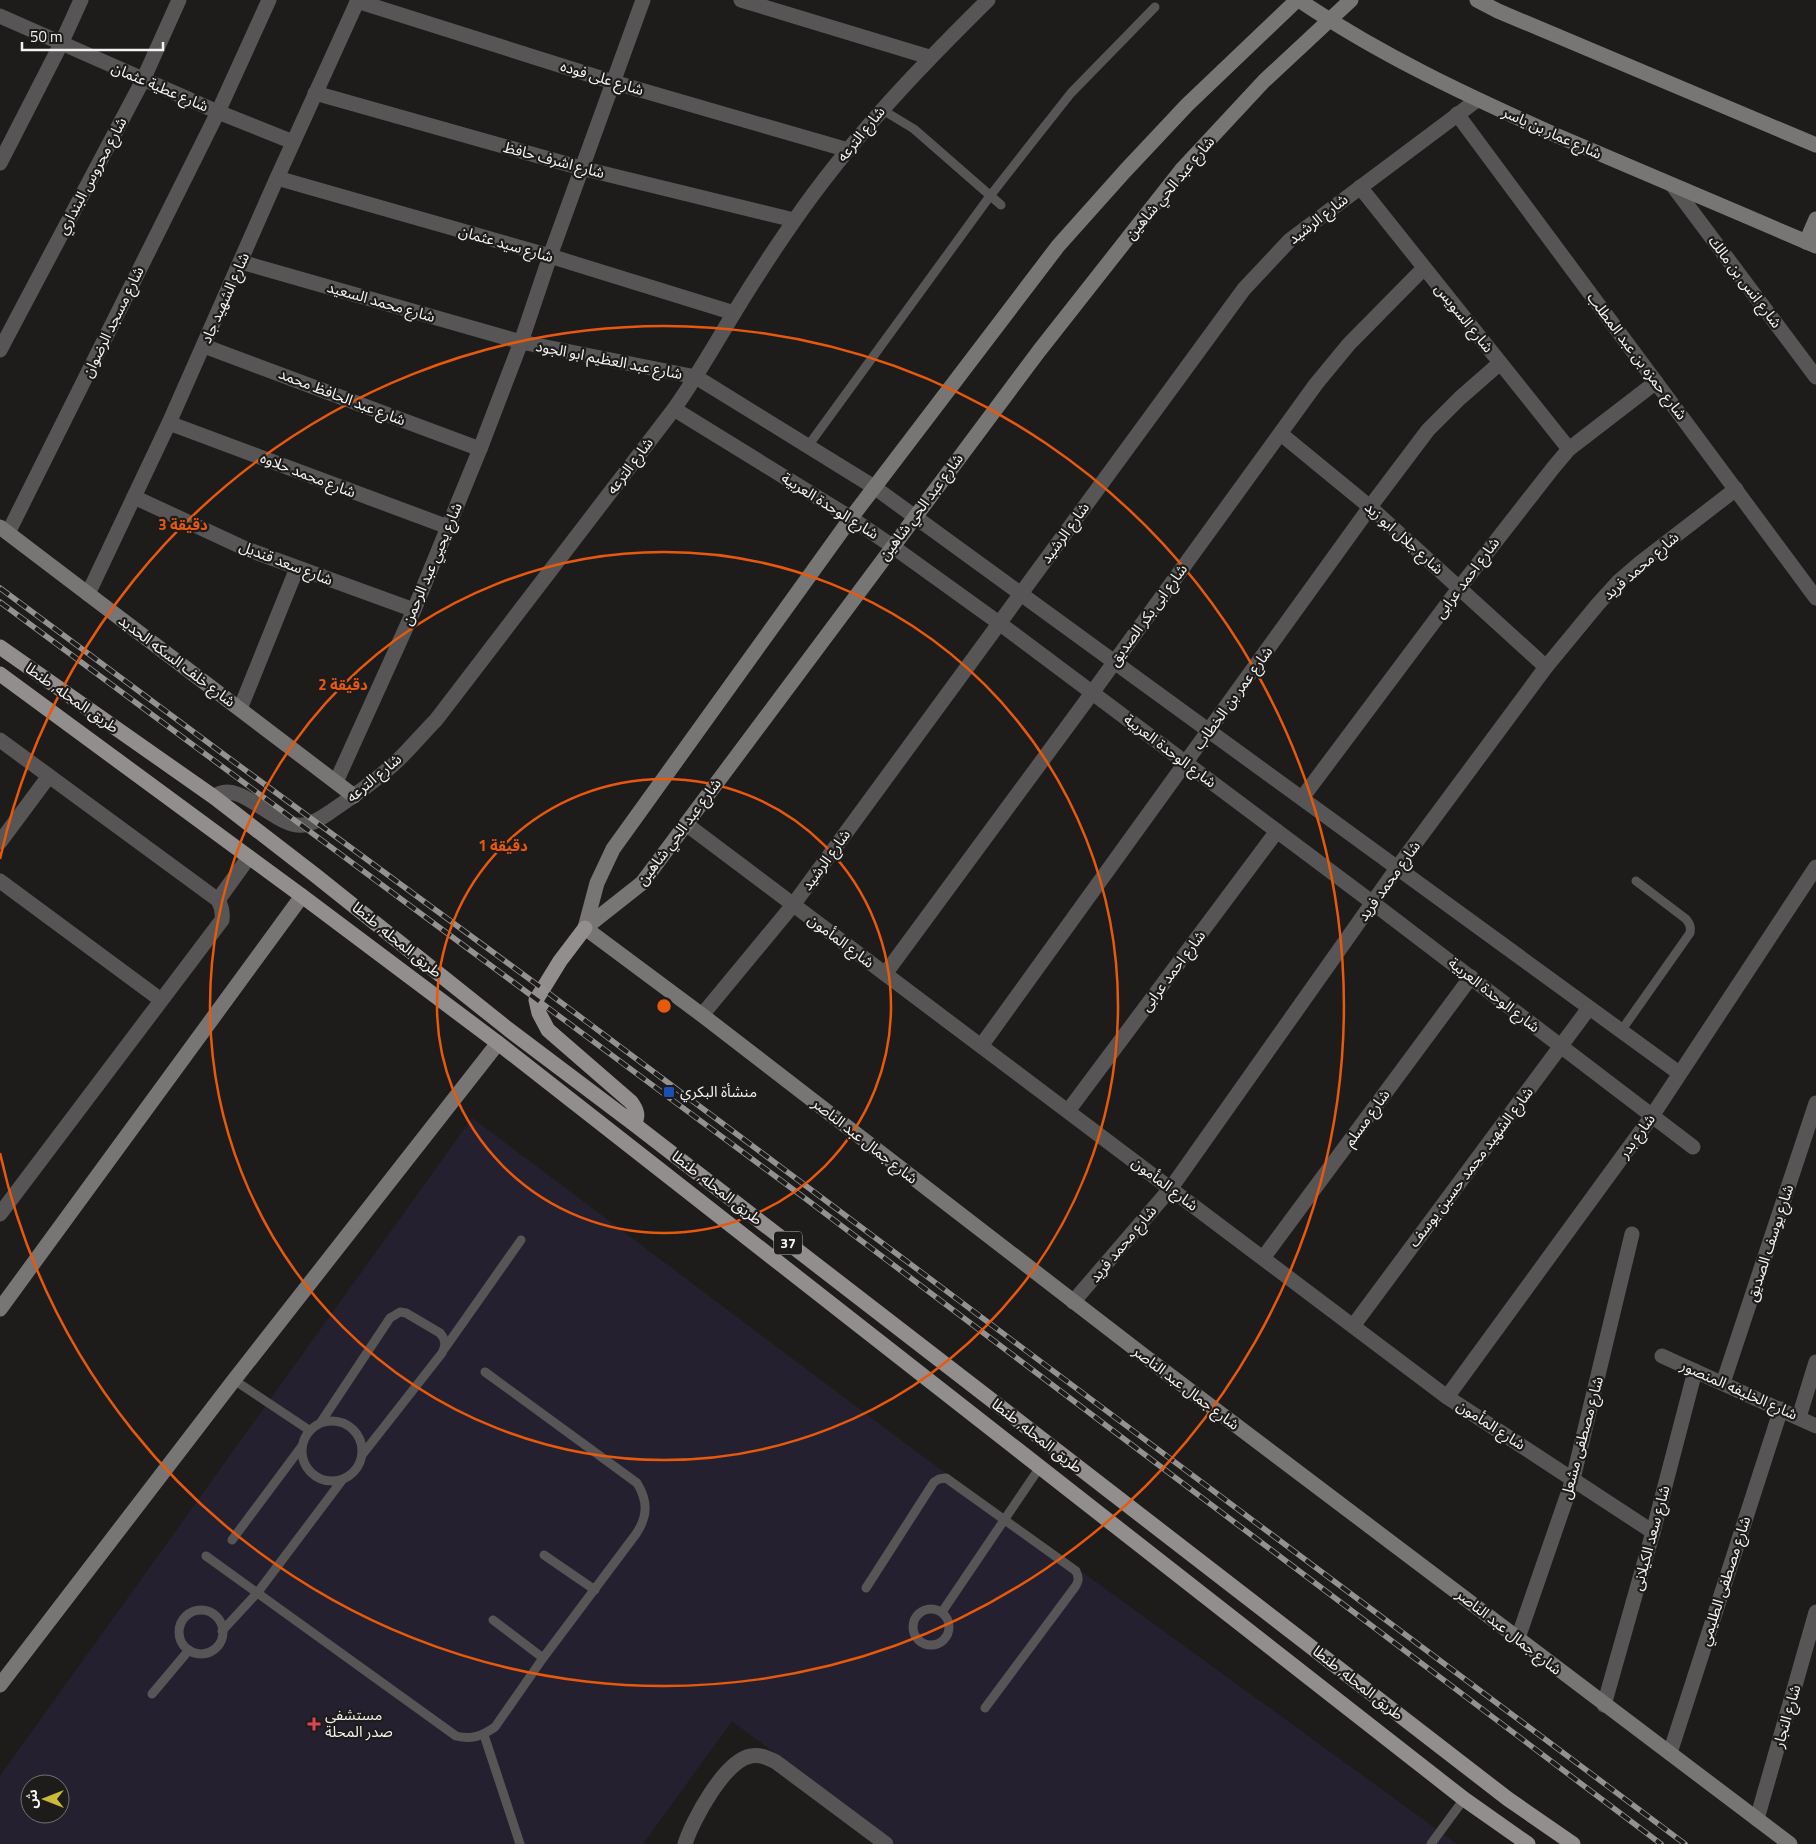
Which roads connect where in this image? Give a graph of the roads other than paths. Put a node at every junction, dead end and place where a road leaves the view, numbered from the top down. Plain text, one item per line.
1 (81, 0) edge
2 (179, 0) edge
3 (269, 0) edge
4 (643, 0) edge
5 (742, 0) edge
6 (988, 0) edge
7 (1298, 0) edge
8 (1351, 0) edge
9 (1477, 0) edge
10 (358, 1) edge
11 (1155, 7) dead end
12 (0, 16) edge
13 (1330, 20) junction
14 (61, 44) junction
15 (929, 57) junction
16 (143, 80) junction
17 (613, 82) junction
18 (315, 93) junction
19 (1477, 100) junction
20 (881, 109) junction
21 (218, 112) junction
22 (1457, 114) junction
23 (293, 142) junction
24 (1816, 145) edge
25 (848, 150) junction
26 (0, 163) edge
27 (582, 168) junction
28 (276, 178) junction
29 (1673, 186) junction
30 (1360, 187) junction
31 (990, 196) junction
32 (1001, 205) dead end
33 (1816, 219) edge
34 (794, 220) junction
35 (1811, 244) edge
36 (550, 256) junction
37 (241, 262) junction
38 (1424, 268) junction
39 (734, 313) junction
40 (521, 342) junction
41 (204, 346) junction
42 (0, 350) edge
43 (1500, 363) junction
44 (696, 377) junction
45 (1816, 377) edge
46 (1656, 382) junction
47 (674, 409) junction
48 (169, 422) junction
49 (1280, 434) junction
50 (808, 446) junction
51 (1569, 448) junction
52 (480, 449) junction
53 (874, 487) junction
54 (1736, 489) junction
55 (134, 497) junction
56 (1370, 507) junction
57 (914, 516) junction
58 (851, 518) junction
59 (448, 527) junction
60 (4, 530) edge
61 (892, 546) junction
62 (297, 568) junction
63 (1460, 587) junction
64 (1020, 593) junction
65 (88, 594) junction
66 (1816, 598) edge
67 (414, 610) junction
68 (999, 623) junction
69 (0, 647) edge
70 (1114, 662) junction
71 (1546, 668) junction
72 (0, 674) edge
73 (1092, 693) junction
74 (240, 709) junction
75 (1209, 731) junction
76 (0, 740) edge
77 (1186, 762) junction
78 (49, 776) junction
79 (336, 782) junction
80 (354, 796) junction
81 (214, 797) junction
82 (1302, 798) junction
83 (686, 824) junction
84 (1277, 831) junction
85 (0, 842) edge
86 (249, 857) junction
87 (1398, 868) junction
88 (1816, 868) edge
89 (0, 881) edge
90 (1636, 881) dead end
91 (302, 896) junction
92 (218, 900) junction
93 (1373, 903) junction
94 (793, 905) junction
95 (585, 928) junction
96 (885, 974) junction
97 (1471, 977) junction
98 (161, 1000) junction
99 (1589, 1008) junction
100 (702, 1015) junction
101 (1621, 1031) junction
102 (498, 1043) junction
103 (981, 1046) junction
104 (1561, 1046) junction
105 (1679, 1073) junction
106 (1816, 1102) edge
107 (1068, 1111) junction
108 (1652, 1116) junction
109 (634, 1124) junction
110 (1693, 1147) dead end
111 (1170, 1188) junction
112 (2, 1207) edge
113 (1632, 1234) dead end
114 (521, 1240) dead end
115 (1263, 1258) junction
116 (1073, 1302) junction
117 (0, 1309) edge
118 (1353, 1326) junction
119 (445, 1348) junction
120 (1662, 1356) dead end
121 (1816, 1362) edge
122 (1696, 1371) junction
123 (485, 1372) dead end
124 (234, 1380) junction
125 (1723, 1383) junction
126 (1448, 1397) junction
127 (1781, 1409) junction
128 (1799, 1417) junction
129 (321, 1422) junction
130 (1816, 1426) edge
131 (309, 1430) junction
132 (302, 1446) junction
133 (362, 1455) junction
134 (1040, 1467) junction
135 (343, 1479) junction
136 (1574, 1479) junction
137 (1004, 1519) junction
138 (1653, 1532) junction
139 (232, 1540) dead end
140 (544, 1555) dead end
141 (206, 1556) dead end
142 (866, 1588) dead end
143 (595, 1590) junction
144 (258, 1592) junction
145 (942, 1612) junction
146 (1816, 1612) edge
147 (493, 1620) dead end
148 (222, 1630) junction
149 (1518, 1638) junction
150 (189, 1650) junction
151 (543, 1658) junction
152 (0, 1685) edge
153 (152, 1694) dead end
154 (1604, 1705) junction
155 (985, 1708) dead end
156 (484, 1735) junction
157 (1670, 1753) junction
158 (1464, 1799) junction
159 (1757, 1819) junction
160 (520, 1844) edge
161 (685, 1844) edge
162 (886, 1844) edge
163 (1431, 1844) edge
164 (1528, 1844) edge
165 (1573, 1844) edge
166 (1790, 1844) edge

1 - 14 street
2 - 16 street, شارع محروس البنداري
3 - 21 street, شارع مسجد الرضوان
4 - 17 street, شارع يحيي عبد الرحمن
5 - 15 street
6 - 15 street, شارع الترعه
7 - 13 street, شارع عمار بن ياسر
7 - 53 street
8 - 13 street, شارع عبد الحي شاهين
9 - 24 street
10 - 17 street, شارع على فوده
10 - 18 street, شارع الشهيد جاد
11 - 31 lane
12 - 14 street, شارع عطية عثمان
13 - 19 street, شارع عمار بن ياسر
13 - 57 street, شارع عبد الحي شاهين
14 - 16 street, شارع عطية عثمان
14 - 26 street
15 - 20 street, شارع الترعه
16 - 21 street, شارع عطية عثمان
16 - 42 street, شارع محروس البنداري
17 - 25 street, شارع على فوده
17 - 27 street, شارع يحيي عبد الرحمن
18 - 23 street, شارع الشهيد جاد
18 - 27 street, شارع اشرف حافظ
19 - 22 street, شارع الرشيد
19 - 29 street, شارع عمار بن ياسر
20 - 25 street, شارع الترعه
20 - 31 lane
21 - 23 street, شارع عطية عثمان
21 - 60 street, شارع مسجد الرضوان
22 - 30 street, شارع الرشيد
22 - 46 street, شارع حمزه بن عبد المطلب
23 - 28 street, شارع الشهيد جاد
25 - 34 street, شارع الترعه
27 - 34 street, شارع اشرف حافظ
27 - 36 street, شارع يحيي عبد الرحمن
28 - 36 street, شارع سيد عثمان
28 - 37 street, شارع الشهيد جاد
29 - 35 street, شارع عمار بن ياسر
29 - 45 street, شارع انس بن مالك
30 - 38 street, شارع السويس
30 - 64 street, شارع الرشيد
31 - 32 lane
31 - 50 lane
33 - 35 street
34 - 39 street, شارع الترعه
36 - 39 street, شارع سيد عثمان
36 - 40 street, شارع يحيي عبد الرحمن
37 - 40 street, شارع محمد السعيد
37 - 41 street, شارع الشهيد جاد
38 - 43 street, شارع السويس
38 - 49 street, شارع ابى بكر الصديق
39 - 44 street, شارع الترعه
40 - 44 street, شارع عبد العظيم ابو الجود
40 - 52 street, شارع يحيي عبد الرحمن
41 - 48 street, شارع الشهيد جاد
41 - 52 street, شارع عبد الحافظ محمد
43 - 51 street, شارع السويس
43 - 56 street, شارع عمر بن الخطاب
44 - 47 street, شارع الترعه
44 - 50 street
46 - 51 street, شارع احمد عرابى
46 - 54 street, شارع حمزه بن عبد المطلب
47 - 58 street, شارع الوحدة العربية
47 - 80 street, شارع الترعه
48 - 55 street, شارع الشهيد جاد
48 - 59 street, شارع محمد حلاوه
49 - 56 street, شارع جلال ابو زيد
49 - 70 street, شارع ابى بكر الصديق
50 - 53 street
51 - 63 street, شارع احمد عرابى
52 - 59 street, شارع يحيي عبد الرحمن
53 - 57 street
53 - 58 street
54 - 66 street, شارع حمزه بن عبد المطلب
54 - 71 street, شارع محمد فريد
55 - 62 street, شارع سعد قنديل
55 - 65 street, شارع الشهيد جاد
56 - 63 street, شارع جلال ابو زيد
56 - 75 street, شارع عمر بن الخطاب
57 - 61 street, شارع عبد الحي شاهين
57 - 64 street
58 - 61 street, شارع الوحدة العربية
58 - 95 street
59 - 67 street, شارع يحيي عبد الرحمن
60 - 65 street, شارع خلف السكه الحديد
61 - 68 street, شارع الوحدة العربية
61 - 83 street, شارع عبد الحي شاهين
62 - 67 street, شارع سعد قنديل
62 - 74 street
63 - 71 street, شارع جلال ابو زيد
63 - 82 street, شارع احمد عرابى
64 - 68 street, شارع الرشيد
64 - 70 street
65 - 74 street, شارع خلف السكه الحديد
67 - 79 street, شارع يحيي عبد الرحمن
68 - 73 street, شارع الوحدة العربية
68 - 94 street, شارع الرشيد
69 - 81 main road, طريق المحله, طنطا / 37
70 - 73 street, شارع ابى بكر الصديق
70 - 75 street
71 - 87 street, شارع محمد فريد
72 - 86 main road, طريق المحله, طنطا / 37
73 - 77 street, شارع الوحدة العربية
73 - 96 street, شارع ابى بكر الصديق
74 - 79 street, شارع خلف السكه الحديد
75 - 77 street, شارع عمر بن الخطاب
75 - 82 street
76 - 78 street
77 - 84 street, شارع الوحدة العربية
77 - 103 street, شارع عمر بن الخطاب
78 - 85 street
78 - 92 street
79 - 80 street, شارع خلف السكه الحديد
80 - 81 street, شارع الترعه
81 - 109 main road, طريق المحله, طنطا / 37
82 - 87 street
83 - 94 street, شارع المأمون
83 - 95 street, شارع عبد الحي شاهين
84 - 93 street, شارع الوحدة العربية
84 - 107 street, شارع احمد عرابى
86 - 91 main road, طريق المحله, طنطا / 37
86 - 92 street
87 - 93 street, شارع محمد فريد
87 - 99 street
88 - 105 street, شارع بدر
89 - 98 street
90 - 101 lane
91 - 102 main road, طريق المحله, طنطا / 37
91 - 117 street
92 - 98 street
93 - 97 street, شارع الوحدة العربية
93 - 111 street, شارع محمد فريد
94 - 96 street, شارع المأمون
94 - 100 street, شارع الرشيد
95 - 100 street, شارع جمال عبد الناصر
95 - 109 main road
96 - 103 street, شارع المأمون
97 - 104 street, شارع الوحدة العربية
97 - 115 street, شارع مسلم
98 - 112 street
99 - 101 street
99 - 104 street, شارع الشهيد محمد حسين يوسف
100 - 116 street, شارع جمال عبد الناصر
101 - 105 street
102 - 124 street
102 - 134 main road, طريق المحله, طنطا / 37
103 - 107 street, شارع المأمون
104 - 108 street, شارع الوحدة العربية
104 - 118 street, شارع الشهيد محمد حسين يوسف
105 - 108 street, شارع بدر
106 - 125 street, شارع يوسف الصديق
107 - 111 street, شارع المأمون
108 - 110 street, شارع الوحدة العربية
108 - 126 street, شارع بدر
109 - 165 main road, طريق المحله, طنطا / 37
111 - 115 street, شارع المأمون
111 - 116 street, شارع محمد فريد
113 - 136 street, شارع مصطفى مشعل
114 - 119 lane
115 - 118 street, شارع المأمون
116 - 149 street, شارع جمال عبد الناصر
118 - 126 street, شارع المأمون
119 - 129 lane
119 - 133 lane
120 - 122 street, شارع الخليفه المنصور
121 - 128 street
122 - 125 street, شارع الخليفه المنصور
122 - 138 street, شارع سعد الكيلانى
123 - 143 lane
124 - 131 lane
124 - 152 street
125 - 127 street, شارع الخليفه المنصور
126 - 136 street, شارع المأمون
127 - 128 street, شارع الخليفه المنصور
127 - 157 street, شارع مصطفى الطليمي
128 - 130 street, شارع الخليفه المنصور
129 - 131 lane
129 - 133 lane
131 - 132 lane
132 - 135 lane
132 - 139 lane
133 - 135 lane
134 - 137 lane
134 - 158 main road, طريق المحله, طنطا / 37
135 - 144 lane
136 - 138 street, شارع المأمون
136 - 149 street, شارع مصطفى مشعل
137 - 142 lane
137 - 145 lane
137 - 155 lane
138 - 154 street, شارع سعد الكيلانى
140 - 143 lane
141 - 144 lane
143 - 151 lane
144 - 148 lane
144 - 156 lane
145 - 145 lane
146 - 159 street, شارع النجار
147 - 151 lane
148 - 150 lane
148 - 150 lane
149 - 154 street, شارع جمال عبد الناصر
150 - 153 lane
151 - 156 lane
154 - 157 street, شارع جمال عبد الناصر
156 - 160 lane
157 - 159 street, شارع جمال عبد الناصر
158 - 163 lane
158 - 164 main road, طريق المحله, طنطا / 37
159 - 166 street, شارع جمال عبد الناصر
161 - 162 street

